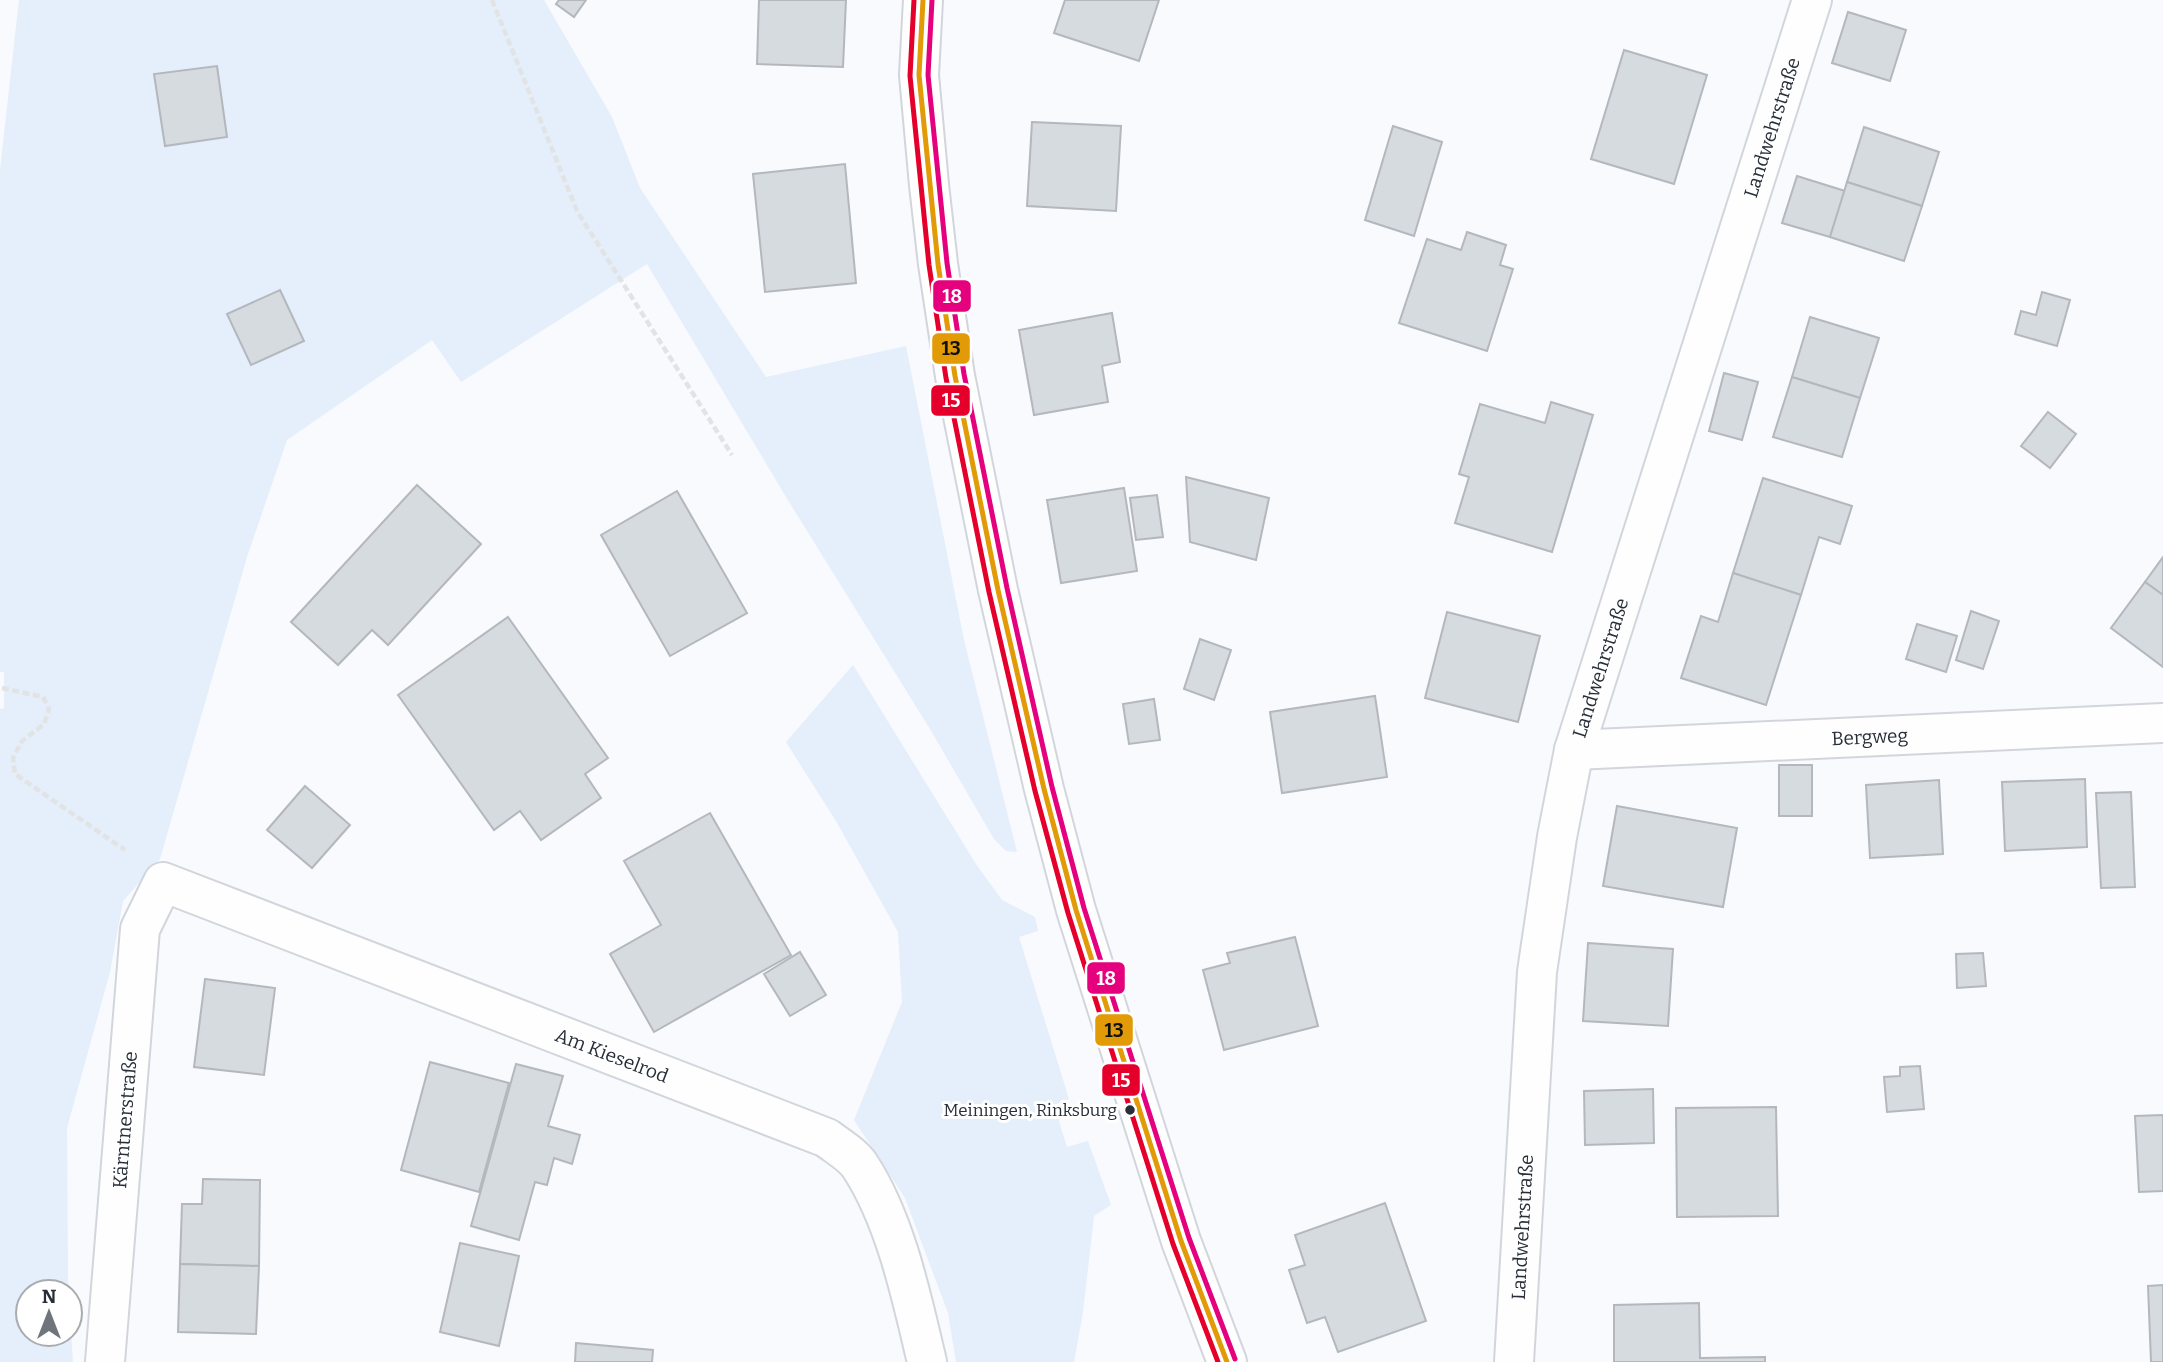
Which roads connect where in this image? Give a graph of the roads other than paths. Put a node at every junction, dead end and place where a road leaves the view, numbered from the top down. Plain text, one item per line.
1 (923, 0) edge
2 (1812, 0) edge
3 (2163, 723) edge
4 (1574, 750) junction
5 (163, 882) joint
6 (105, 1362) edge
7 (927, 1362) edge
8 (1227, 1362) edge
9 (1514, 1362) edge

1 - 8 street
2 - 4 street, Landwehrstraße
3 - 4 street, Bergweg
4 - 9 street, Landwehrstraße
5 - 6 street, Kärntnerstraße
5 - 7 street, Am Kieselrod

